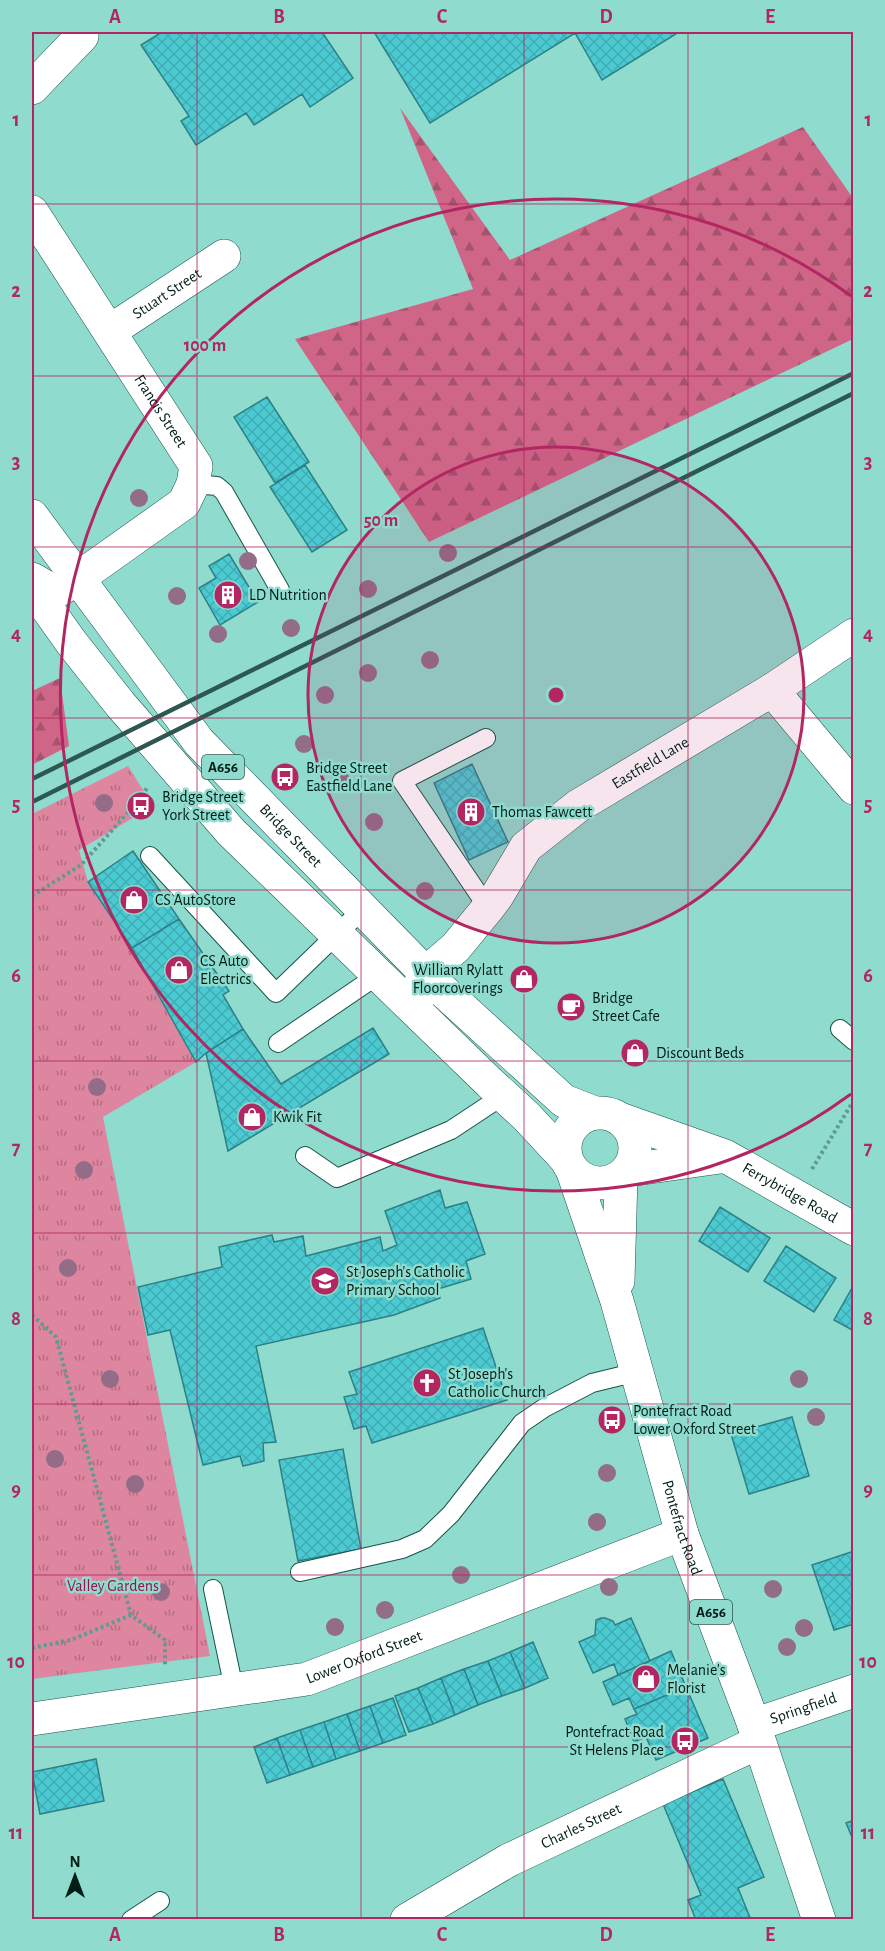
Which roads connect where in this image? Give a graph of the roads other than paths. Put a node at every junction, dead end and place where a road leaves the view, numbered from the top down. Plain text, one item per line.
1 (86, 34) edge
2 (32, 88) edge
3 (32, 212) edge
4 (224, 256) dead end
5 (110, 330) junction
6 (193, 484) junction
7 (32, 516) edge
8 (77, 579) junction
9 (33, 590) edge
10 (280, 590) dead end
11 (854, 634) edge
12 (71, 642) junction
13 (772, 690) junction
14 (486, 738) dead end
15 (854, 788) edge
16 (150, 856) dead end
17 (488, 908) junction
18 (363, 909) junction
19 (336, 935) junction
20 (426, 973) junction
21 (378, 975) junction
22 (428, 1023) junction
23 (278, 1043) dead end
24 (504, 1095) junction
25 (607, 1116) junction
26 (305, 1156) dead end
27 (725, 1156) junction
28 (569, 1165) junction
29 (625, 1173) junction
30 (854, 1229) edge
31 (617, 1301) junction
32 (637, 1372) junction
33 (682, 1534) junction
34 (300, 1572) dead end
35 (213, 1589) dead end
36 (234, 1689) junction
37 (854, 1691) edge
38 (32, 1719) edge
39 (756, 1733) junction
40 (160, 1901) dead end
41 (131, 1920) edge
42 (407, 1920) edge
43 (819, 1920) edge

1 - 2 street
3 - 5 street, Francis Street
4 - 5 street, Stuart Street
5 - 6 street, Francis Street
6 - 8 street
6 - 10 lane
7 - 8 street, Bridge Street / A656
8 - 9 street
8 - 12 street
8 - 18 street, Bridge Street / A656
9 - 12 street, A656
11 - 13 street, Eastfield Lane
12 - 19 street, A656
13 - 15 street
13 - 17 street, Eastfield Lane
14 - 17 lane
16 - 19 lane
17 - 20 street, Eastfield Lane
18 - 19 lane
18 - 20 street, Bridge Street / A656
19 - 21 street, A656
20 - 21 street
20 - 22 street
20 - 25 street, Bridge Street / A656
21 - 22 street, A656
21 - 23 lane
22 - 24 street, A656
24 - 26 lane
24 - 28 street, A656
25 - 27 street, Ferrybridge Road
25 - 28 street, A656
25 - 29 street, A656
27 - 29 street, Ferrybridge Road
27 - 30 street, Ferrybridge Road
28 - 29 street, A656
28 - 31 street, Pontefract Road / A656
29 - 31 street, Pontefract Road / A656
31 - 32 street, Pontefract Road / A656
32 - 33 street, Pontefract Road / A656
32 - 34 lane
33 - 36 street, Lower Oxford Street
33 - 39 street, Pontefract Road / A656
35 - 36 lane
36 - 38 street, Lower Oxford Street
37 - 39 street, Springfield
39 - 42 street, Charles Street
39 - 43 street, Pontefract Road / A656
40 - 41 lane

